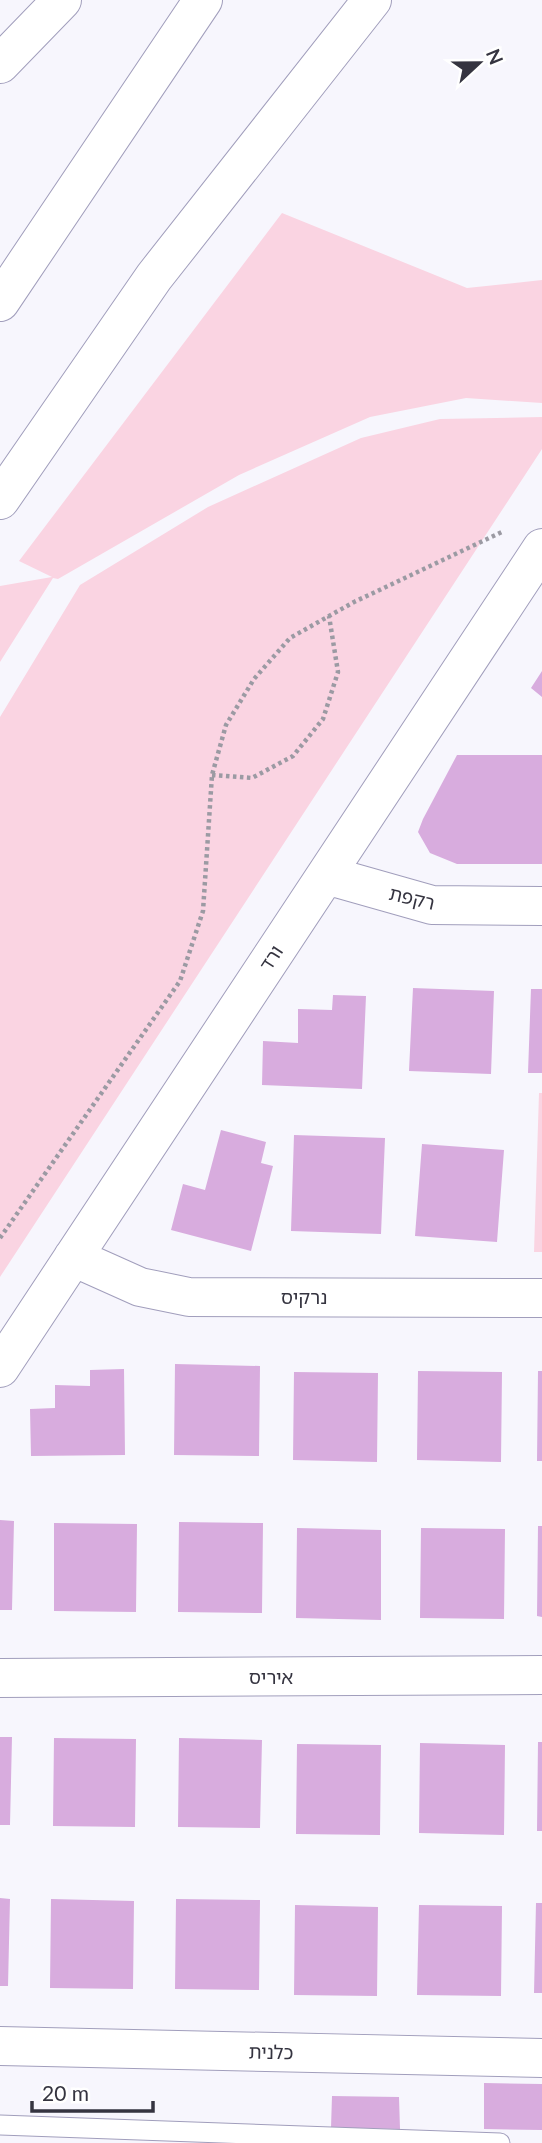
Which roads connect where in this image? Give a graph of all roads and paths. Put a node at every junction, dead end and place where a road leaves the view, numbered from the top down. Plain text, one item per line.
1 (62, 0) edge
2 (204, 0) edge
3 (372, 0) edge
4 (0, 64) edge
5 (0, 302) edge
6 (0, 500) edge
7 (504, 531) dead end
8 (542, 548) edge
9 (329, 616) junction
10 (212, 775) junction
11 (326, 875) junction
12 (542, 906) edge
13 (0, 1238) edge
14 (73, 1257) junction
15 (542, 1298) edge
16 (0, 1368) edge
17 (542, 1675) edge
18 (0, 1678) edge
19 (0, 2046) edge
20 (542, 2058) edge
21 (0, 2125) edge
22 (500, 2143) edge

1 - 4 main road
2 - 5 main road
3 - 6 main road
7 - 9 path
8 - 11 main road, ורד
9 - 10 path
9 - 10 path
10 - 13 path
11 - 12 main road, רקפת
11 - 14 main road, ורד
14 - 15 main road, נרקיס
14 - 16 main road, ורד
17 - 18 main road, איריס
19 - 20 main road, כלנית
21 - 22 lane

